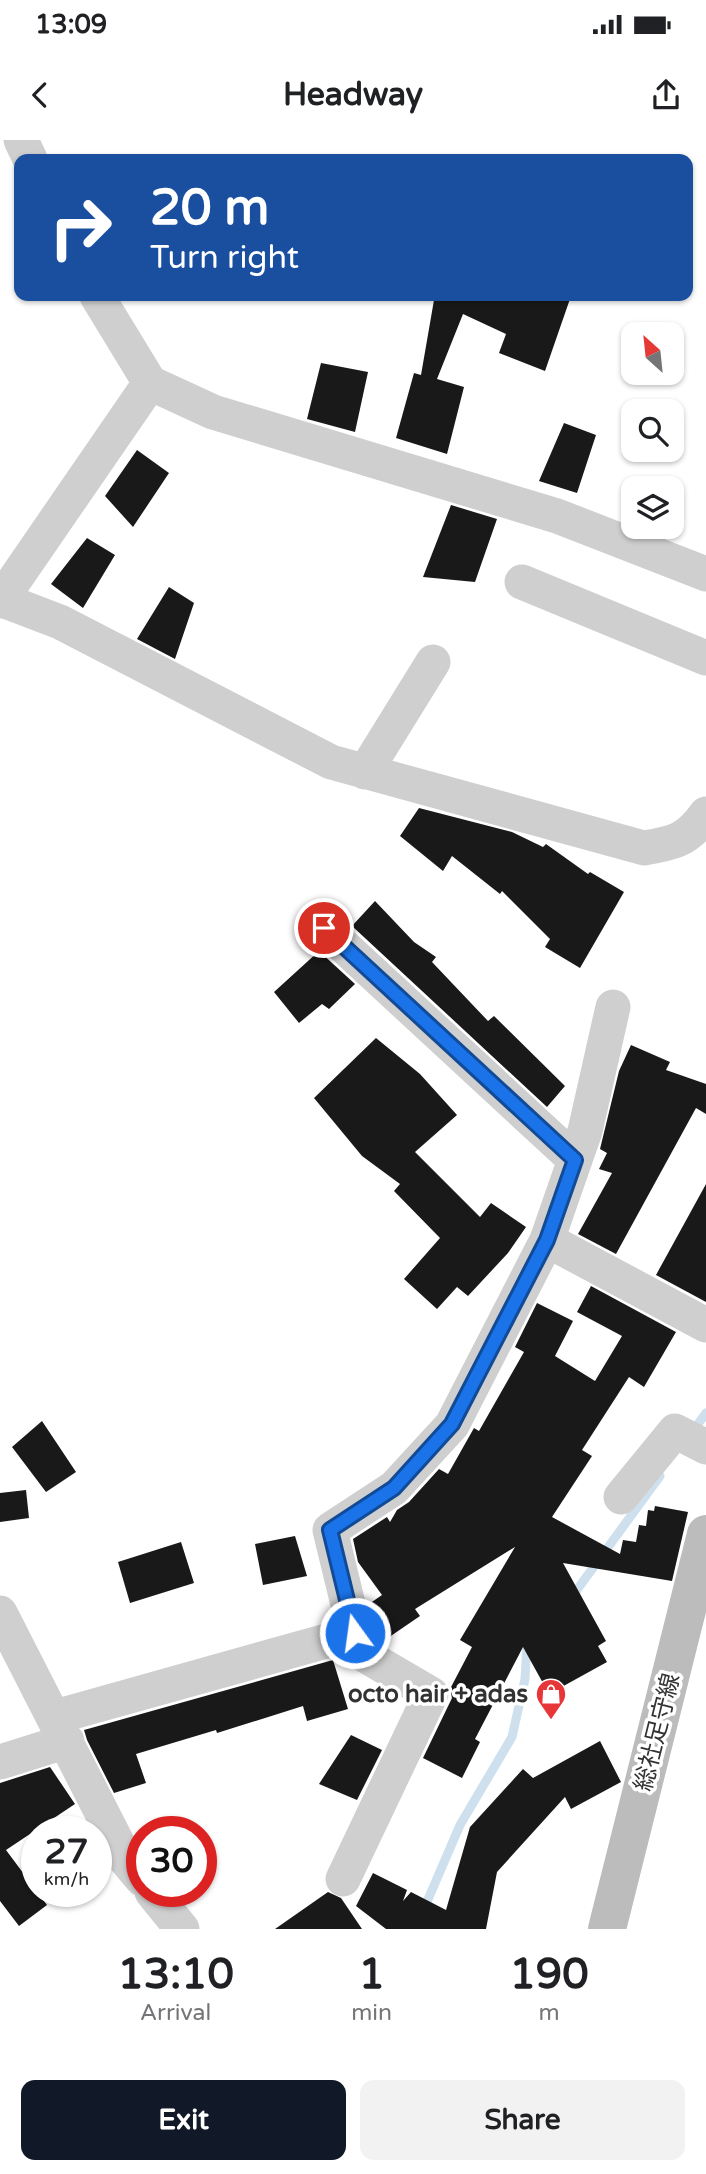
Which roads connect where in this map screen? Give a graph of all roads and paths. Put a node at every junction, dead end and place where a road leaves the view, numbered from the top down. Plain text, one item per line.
1 (100, 301) edge
2 (150, 383) junction
3 (706, 574) edge
4 (522, 582) dead end
5 (1, 600) edge
6 (706, 659) edge
7 (433, 662) dead end
8 (365, 772) junction
9 (706, 814) edge
10 (324, 928) dead end
11 (613, 1007) dead end
12 (575, 1160) junction
13 (547, 1240) junction
14 (706, 1325) edge
15 (706, 1447) edge
16 (621, 1497) dead end
17 (706, 1534) edge
18 (0, 1613) edge
19 (355, 1633) junction
20 (61, 1729) junction
21 (0, 1762) edge
22 (126, 1860) edge
23 (344, 1880) dead end
24 (164, 1907) edge
25 (182, 1929) edge
26 (607, 1929) edge

1 - 2 street
2 - 3 street
2 - 5 street
4 - 6 street
5 - 8 street
7 - 8 street
8 - 9 street
10 - 12 street
11 - 12 street
12 - 13 street
13 - 14 street
13 - 19 street
15 - 16 street
17 - 26 main road, 総社足守線
18 - 20 street
19 - 20 street
19 - 23 street
20 - 21 street
20 - 22 street
24 - 25 street

